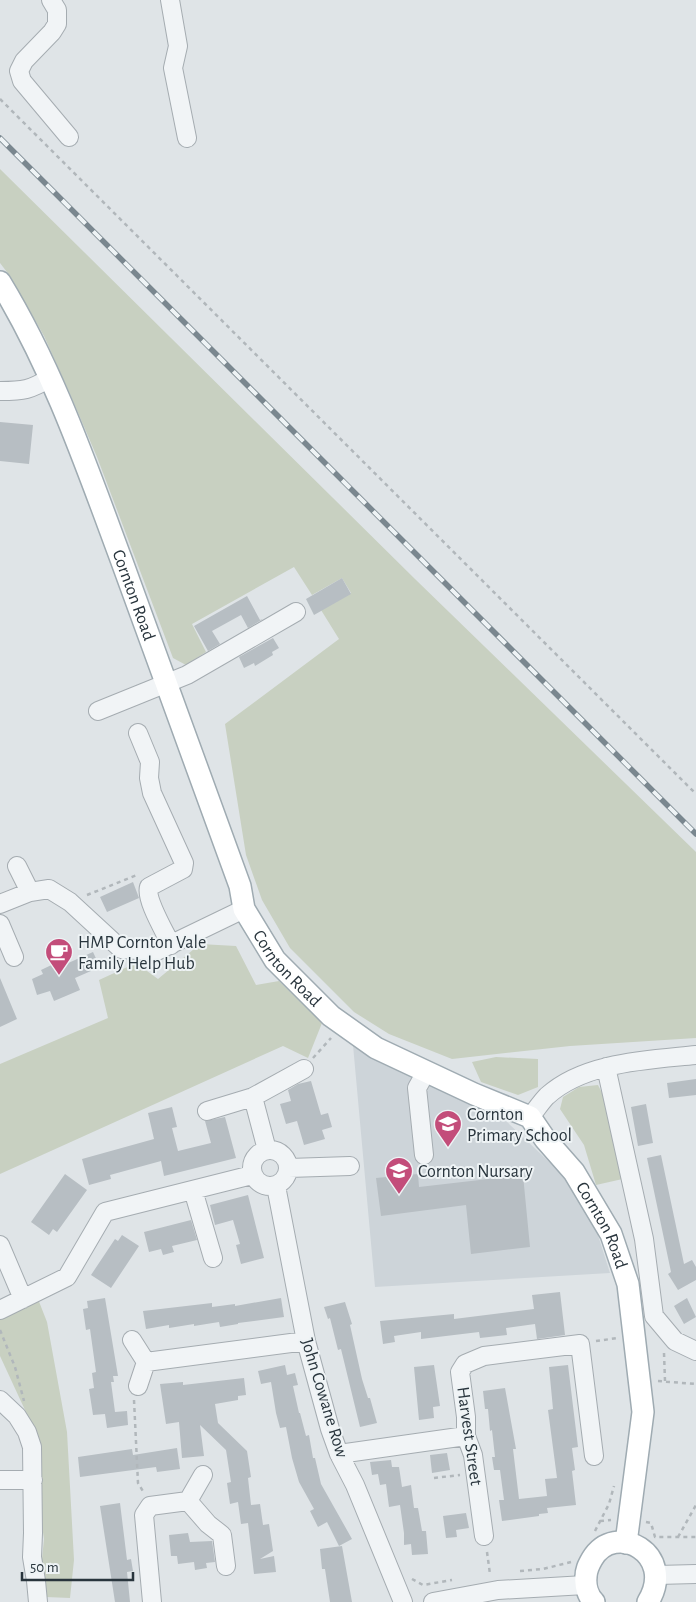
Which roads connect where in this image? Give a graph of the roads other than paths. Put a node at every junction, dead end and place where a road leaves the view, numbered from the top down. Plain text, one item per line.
1 (50, 0) edge
2 (170, 0) edge
3 (70, 137) dead end
4 (187, 138) dead end
5 (0, 282) edge
6 (50, 378) junction
7 (0, 391) edge
8 (296, 612) dead end
9 (166, 683) junction
10 (98, 711) dead end
11 (138, 733) dead end
12 (17, 866) dead end
13 (30, 892) junction
14 (0, 904) edge
15 (244, 909) junction
16 (0, 924) edge
17 (171, 944) junction
18 (14, 957) dead end
19 (696, 1056) edge
20 (606, 1067) junction
21 (304, 1069) road end
22 (426, 1072) junction
23 (253, 1097) junction
24 (207, 1111) dead end
25 (530, 1117) junction
26 (267, 1150) junction
27 (424, 1155) dead end
28 (350, 1166) dead end
29 (288, 1168) junction
30 (252, 1175) junction
31 (276, 1186) junction
32 (193, 1190) junction
33 (0, 1245) edge
34 (213, 1258) dead end
35 (22, 1298) junction
36 (0, 1310) edge
37 (132, 1340) dead end
38 (306, 1341) junction
39 (696, 1351) edge
40 (146, 1362) junction
41 (138, 1386) road end
42 (0, 1400) edge
43 (466, 1436) junction
44 (339, 1454) junction
45 (594, 1456) dead end
46 (203, 1475) dead end
47 (0, 1480) edge
48 (33, 1480) junction
49 (188, 1501) junction
50 (484, 1536) road end
51 (626, 1543) junction
52 (226, 1566) dead end
53 (696, 1574) edge
54 (656, 1576) junction
55 (584, 1591) edge
56 (38, 1602) edge
57 (152, 1602) edge
58 (403, 1602) edge
59 (433, 1602) edge
60 (648, 1602) edge

1 - 3 street
2 - 4 street
5 - 6 main road, Cornton Road
6 - 7 street
6 - 9 main road, Cornton Road
8 - 9 street
9 - 10 street
9 - 15 main road, Cornton Road
11 - 17 street
12 - 13 street
13 - 14 street
13 - 17 street
15 - 17 street
15 - 22 main road, Cornton Road
16 - 18 street
19 - 20 street
20 - 25 street
20 - 39 street
21 - 23 street
22 - 25 main road, Cornton Road
22 - 27 street
23 - 24 street
23 - 26 street
25 - 51 main road, Cornton Road
26 - 29 street
26 - 30 street
28 - 29 street
29 - 31 street
30 - 31 street
30 - 32 street
31 - 38 street, John Cowane Row
32 - 34 street
32 - 35 street
33 - 35 street
35 - 36 street
37 - 40 street
38 - 40 street
38 - 44 street, John Cowane Row
40 - 41 street
42 - 48 street
43 - 44 street
43 - 45 street, Harvest Street
43 - 50 street, Harvest Street
44 - 58 street, John Cowane Row
46 - 49 street
47 - 48 street
48 - 56 street
49 - 52 street
49 - 57 street
51 - 54 main road
51 - 55 main road
53 - 54 street
54 - 60 main road
55 - 59 street

